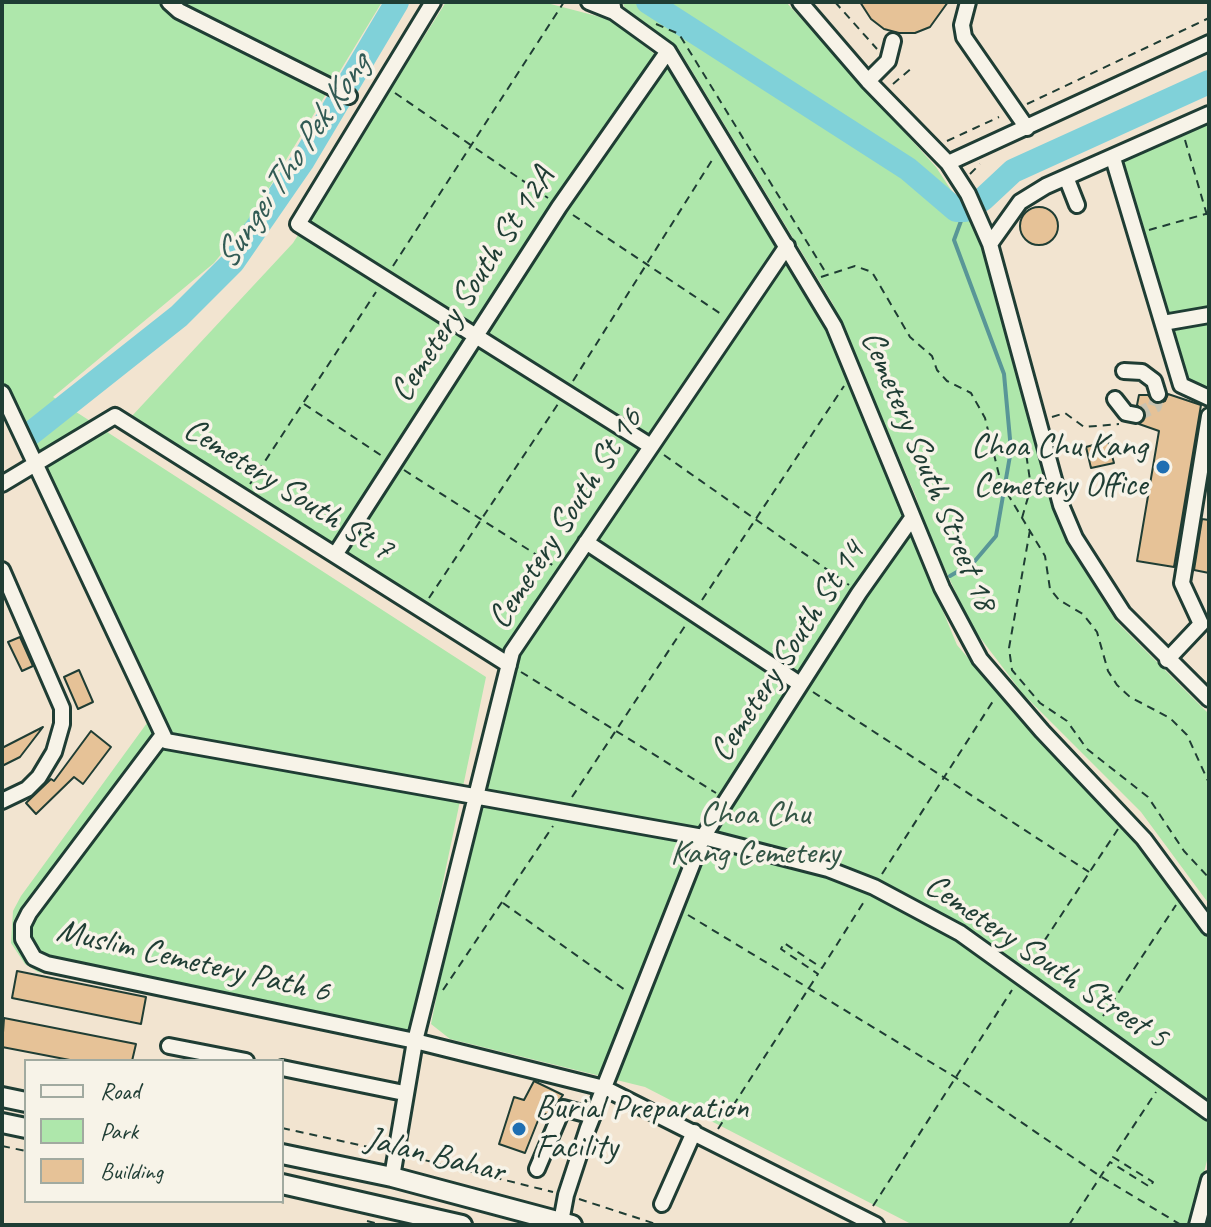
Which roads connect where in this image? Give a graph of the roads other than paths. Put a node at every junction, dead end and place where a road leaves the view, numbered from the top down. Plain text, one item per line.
1 (169, 2) edge
2 (433, 2) edge
3 (589, 2) edge
4 (800, 2) edge
5 (968, 2) edge
6 (616, 10) edge
7 (893, 41) dead end
8 (1209, 43) edge
9 (668, 51) junction
10 (868, 81) junction
11 (343, 93) dead end
12 (1209, 114) edge
13 (1027, 128) junction
14 (1113, 158) junction
15 (948, 163) junction
16 (1066, 177) junction
17 (1077, 205) dead end
18 (990, 244) junction
19 (787, 246) junction
20 (1209, 315) edge
21 (1163, 323) junction
22 (476, 334) junction
23 (1124, 371) dead end
24 (2, 393) edge
25 (1158, 394) dead end
26 (1209, 398) edge
27 (1115, 399) dead end
28 (1209, 416) edge
29 (1132, 418) road end
30 (649, 445) junction
31 (36, 465) junction
32 (2, 484) edge
33 (912, 518) junction
34 (586, 542) junction
35 (335, 555) junction
36 (2, 570) edge
37 (1167, 660) junction
38 (509, 665) junction
39 (800, 684) junction
40 (1209, 699) edge
41 (162, 736) junction
42 (475, 799) junction
43 (2, 801) edge
44 (703, 837) junction
45 (1209, 927) edge
46 (415, 1041) junction
47 (169, 1046) dead end
48 (236, 1059) edge
49 (284, 1068) edge
50 (604, 1088) junction
51 (404, 1093) junction
52 (2, 1097) edge
53 (24, 1102) edge
54 (1209, 1112) edge
55 (593, 1116) junction
56 (2, 1123) edge
57 (24, 1128) edge
58 (694, 1132) junction
59 (284, 1154) edge
60 (537, 1169) dead end
61 (392, 1177) junction
62 (1209, 1180) edge
63 (284, 1184) edge
64 (662, 1204) dead end
65 (870, 1222) edge
66 (566, 1223) edge
67 (462, 1225) edge
68 (1197, 1225) edge

1 - 11 street
2 - 22 street
3 - 6 street, Cemetery South Street 18
4 - 10 street
5 - 13 street
6 - 9 street, Cemetery South Street 18
7 - 10 street
8 - 13 street
9 - 19 street, Cemetery South Street 18
9 - 22 street, Cemetery South St 12A
10 - 15 street
12 - 14 street
13 - 15 street
14 - 16 street
14 - 21 street
15 - 18 street
16 - 17 street
16 - 18 street
18 - 37 street
19 - 30 street, Cemetery South St 16
19 - 33 street, Cemetery South Street 18
20 - 21 street
21 - 26 street
22 - 30 street
22 - 35 street, Cemetery South St 12A
23 - 25 street
24 - 31 street
27 - 29 street
28 - 37 street
30 - 34 street, Cemetery South St 16
31 - 32 street
31 - 35 street, Cemetery South St 7
31 - 41 street
33 - 39 street, Cemetery South St 14
33 - 45 street, Cemetery South Street 18
34 - 38 street, Cemetery South St 16
34 - 39 street
35 - 38 street, Cemetery South St 7
36 - 43 street
37 - 40 street
38 - 42 street, Cemetery South St 16
39 - 44 street, Cemetery South St 14
41 - 42 street, Cemetery South Street 5
41 - 46 street, Muslim Cemetery Path 6
42 - 44 street, Cemetery South Street 5
42 - 46 street, Cemetery South St 16
44 - 50 street, Cemetery South St 14
44 - 54 street, Cemetery South Street 5
46 - 50 street, Muslim Cemetery Path 6
46 - 51 street, Cemetery South St 16
47 - 48 street
49 - 51 street
50 - 55 street, Cemetery South St 14
50 - 58 street, Muslim Cemetery Path 6
51 - 61 street, Cemetery South St 16
52 - 53 main road
55 - 60 street
55 - 66 street, Cemetery South St 14
56 - 57 main road
58 - 64 street
58 - 65 street, Muslim Cemetery Path 6
59 - 61 main road, Jalan Bahar
61 - 66 main road, Jalan Bahar
62 - 68 street
63 - 67 main road, Jalan Bahar

